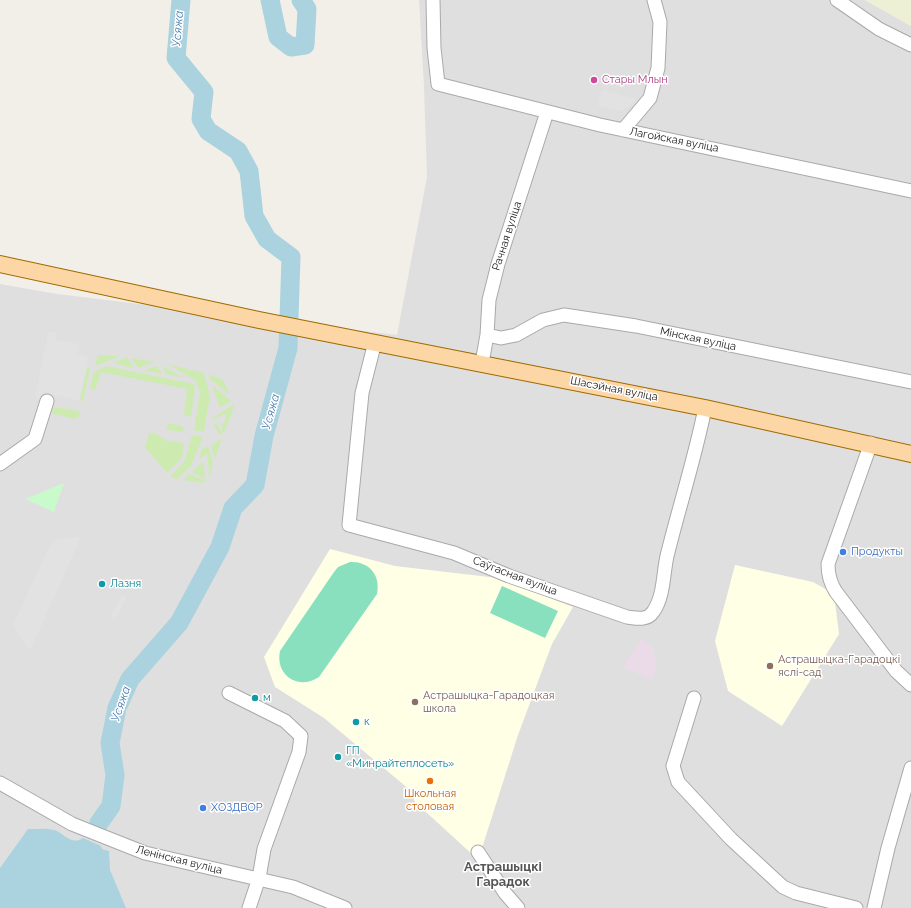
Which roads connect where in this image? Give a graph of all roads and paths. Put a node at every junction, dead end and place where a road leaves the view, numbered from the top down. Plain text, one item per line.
1 (433, 0) edge
2 (654, 0) edge
3 (837, 0) edge
4 (911, 45) edge
5 (547, 112) junction
6 (623, 130) junction
7 (911, 191) edge
8 (0, 264) edge
9 (487, 335) junction
10 (374, 342) junction
11 (482, 363) junction
12 (911, 382) edge
13 (47, 401) dead end
14 (705, 408) junction
15 (871, 443) junction
16 (911, 454) edge
17 (0, 464) edge
18 (911, 685) edge
19 (229, 693) dead end
20 (694, 698) dead end
21 (911, 768) edge
22 (1, 787) edge
23 (478, 852) dead end
24 (259, 878) junction
25 (248, 908) edge
26 (345, 908) edge
27 (518, 908) edge
28 (856, 908) edge
29 (874, 908) edge

1 - 5 street, Лагойская вуліца
2 - 6 street
3 - 4 street
5 - 6 street, Лагойская вуліца
5 - 9 street, Рачная вуліца
6 - 7 street, Лагойская вуліца
8 - 10 main road, Шасэйная вуліца
9 - 11 street, Рачная вуліца
9 - 12 street, Мінская вуліца
10 - 11 main road, Шасэйная вуліца
10 - 14 street, Саўгасная вуліца
11 - 14 main road, Шасэйная вуліца
13 - 17 street
14 - 15 main road, Шасэйная вуліца
15 - 16 main road, Шасэйная вуліца
15 - 18 street
19 - 24 street
20 - 28 street
21 - 29 street
22 - 24 street, Ленінская вуліца
23 - 27 street
24 - 25 street
24 - 26 street, Ленінская вуліца

